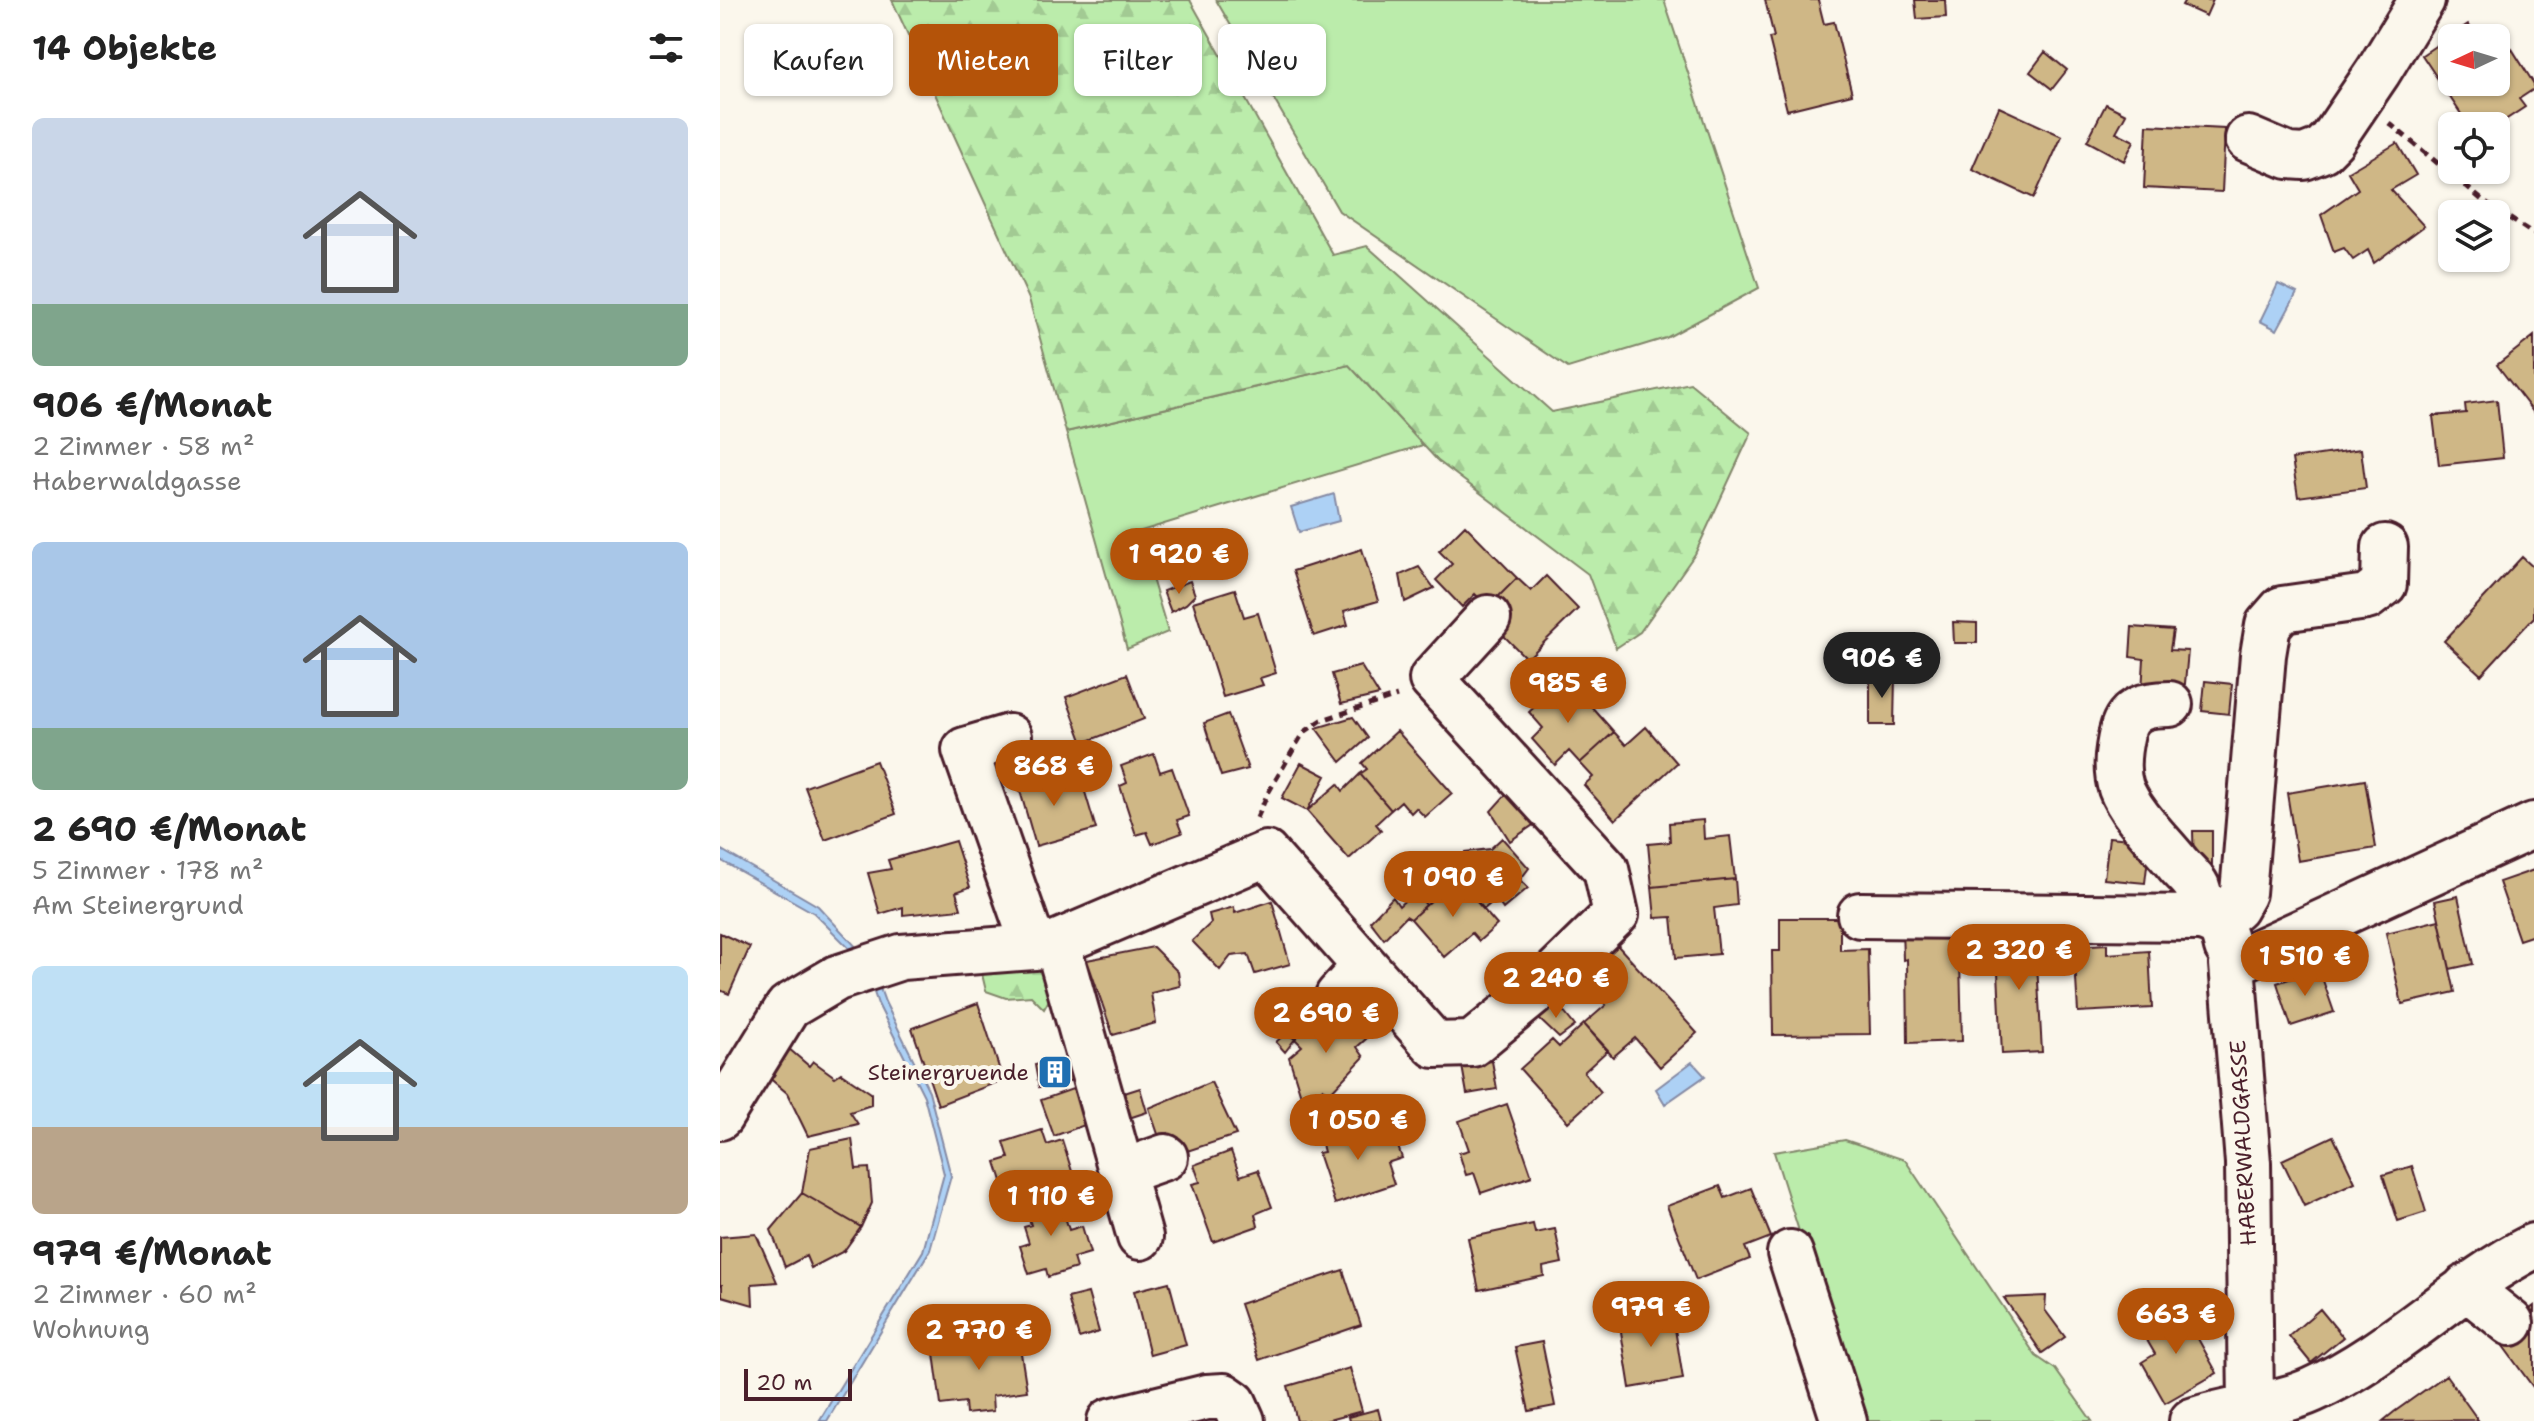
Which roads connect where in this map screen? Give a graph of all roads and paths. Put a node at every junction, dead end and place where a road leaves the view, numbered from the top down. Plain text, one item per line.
1 (2422, 0) edge
2 (2360, 98) junction
3 (2248, 139) dead end
4 (2534, 234) edge
5 (2385, 547) dead end
6 (1488, 618) dead end
7 (1387, 700) dead end
8 (2170, 704) dead end
9 (1009, 737) dead end
10 (1268, 793) dead end
11 (2534, 825) edge
12 (1860, 915) dead end
13 (2209, 920) junction
14 (1046, 945) junction
15 (2232, 964) junction
16 (720, 1117) edge
17 (1165, 1157) dead end
18 (1122, 1172) junction
19 (1140, 1237) dead end
20 (2534, 1246) edge
21 (1790, 1253) dead end
22 (2466, 1287) junction
23 (2511, 1323) dead end
24 (2252, 1414) edge
25 (1110, 1421) edge
26 (1242, 1421) edge
27 (1844, 1421) edge
28 (2192, 1421) edge

1 - 2 street
2 - 3 street
2 - 4 path
5 - 13 street
6 - 14 street
7 - 10 path
8 - 13 street, HABERWALDGASSE
9 - 14 street
11 - 15 street
12 - 13 street
13 - 15 street, HABERWALDGASSE
14 - 16 street
14 - 18 street
15 - 24 street, HABERWALDGASSE
17 - 18 street
18 - 19 street
20 - 22 street
21 - 27 street
22 - 23 street
22 - 24 street
24 - 28 street
25 - 26 street

